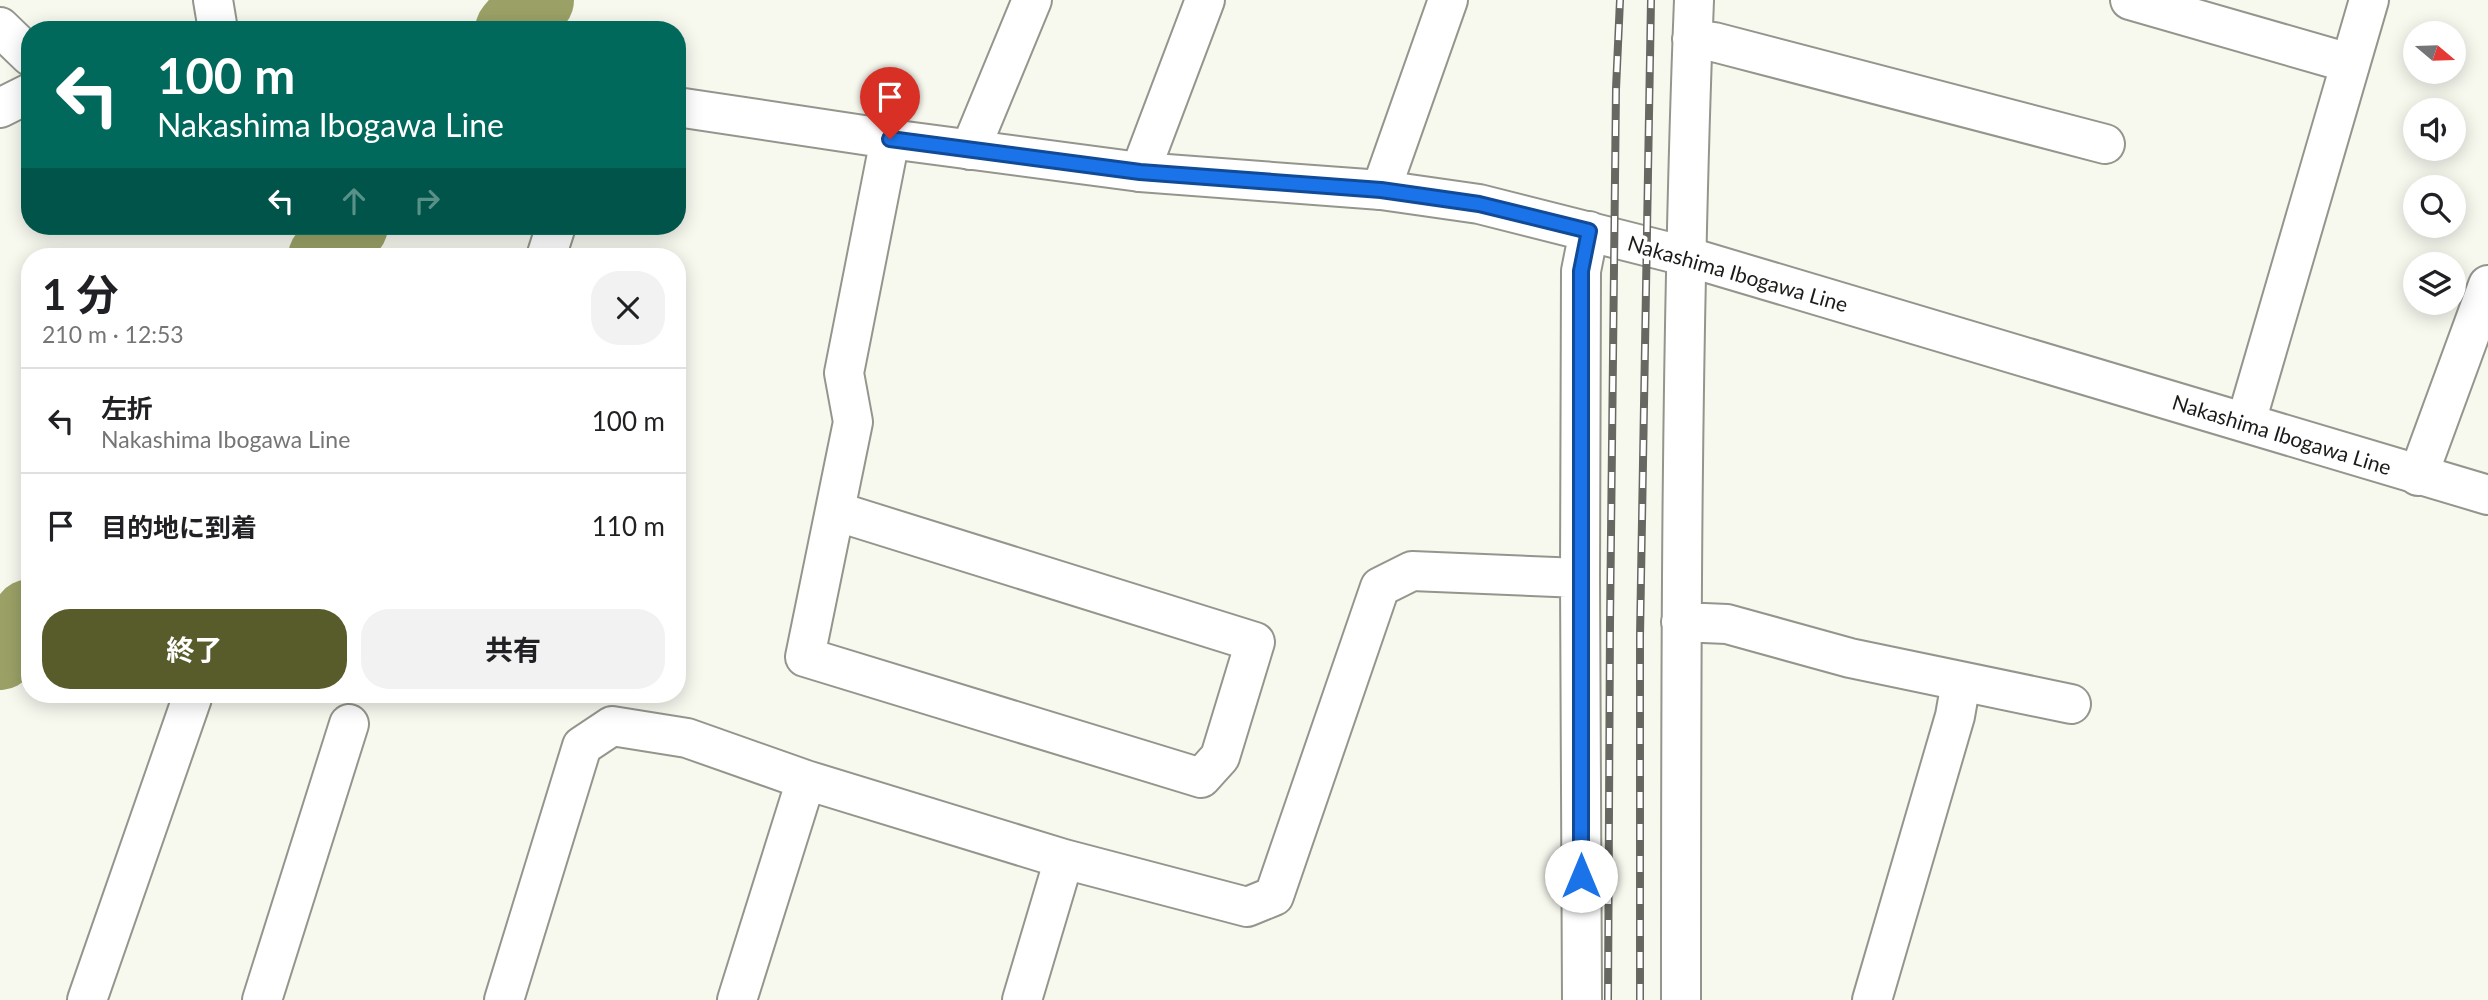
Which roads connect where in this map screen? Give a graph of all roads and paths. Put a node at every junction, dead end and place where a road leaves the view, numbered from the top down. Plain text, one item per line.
1 (213, 0) edge
2 (1032, 0) edge
3 (1205, 0) edge
4 (1448, 0) edge
5 (1694, 0) edge
6 (2130, 0) edge
7 (2370, 0) edge
8 (216, 21) edge
9 (0, 27) edge
10 (1692, 39) junction
11 (21, 47) edge
12 (2350, 63) junction
13 (21, 98) edge
14 (0, 108) edge
15 (686, 108) edge
16 (890, 139) junction
17 (2105, 144) dead end
18 (970, 150) junction
19 (1140, 172) junction
20 (1381, 190) junction
21 (1589, 231) junction
22 (1685, 256) junction
23 (2488, 285) edge
24 (2246, 422) junction
25 (2418, 476) junction
26 (2488, 495) edge
27 (835, 511) junction
28 (1580, 579) junction
29 (1681, 622) junction
30 (1961, 682) junction
31 (190, 703) edge
32 (2071, 704) dead end
33 (349, 724) dead end
34 (806, 780) junction
35 (1064, 859) junction
36 (87, 1000) edge
37 (262, 1000) edge
38 (504, 1000) edge
39 (737, 1000) edge
40 (1022, 1000) edge
41 (1582, 1000) edge
42 (1681, 1000) edge
43 (1872, 1000) edge

1 - 8 street
2 - 18 street
3 - 19 street
4 - 20 street
5 - 10 street
6 - 12 street
7 - 12 street
9 - 11 street
10 - 17 street
10 - 22 street
12 - 24 street
13 - 14 street
15 - 16 street, Nakashima Ibogawa Line
16 - 18 street, Nakashima Ibogawa Line
16 - 27 street
18 - 19 street, Nakashima Ibogawa Line
19 - 20 street, Nakashima Ibogawa Line
20 - 21 street, Nakashima Ibogawa Line
21 - 22 street, Nakashima Ibogawa Line
21 - 28 street
22 - 24 street, Nakashima Ibogawa Line
22 - 29 street
23 - 25 street
24 - 25 street, Nakashima Ibogawa Line
25 - 26 street, Nakashima Ibogawa Line
27 - 27 street
28 - 35 street
28 - 41 street
29 - 30 street
29 - 42 street
30 - 32 street
30 - 43 street
31 - 36 street
33 - 37 street
34 - 35 street
34 - 38 street
34 - 39 street
35 - 40 street

